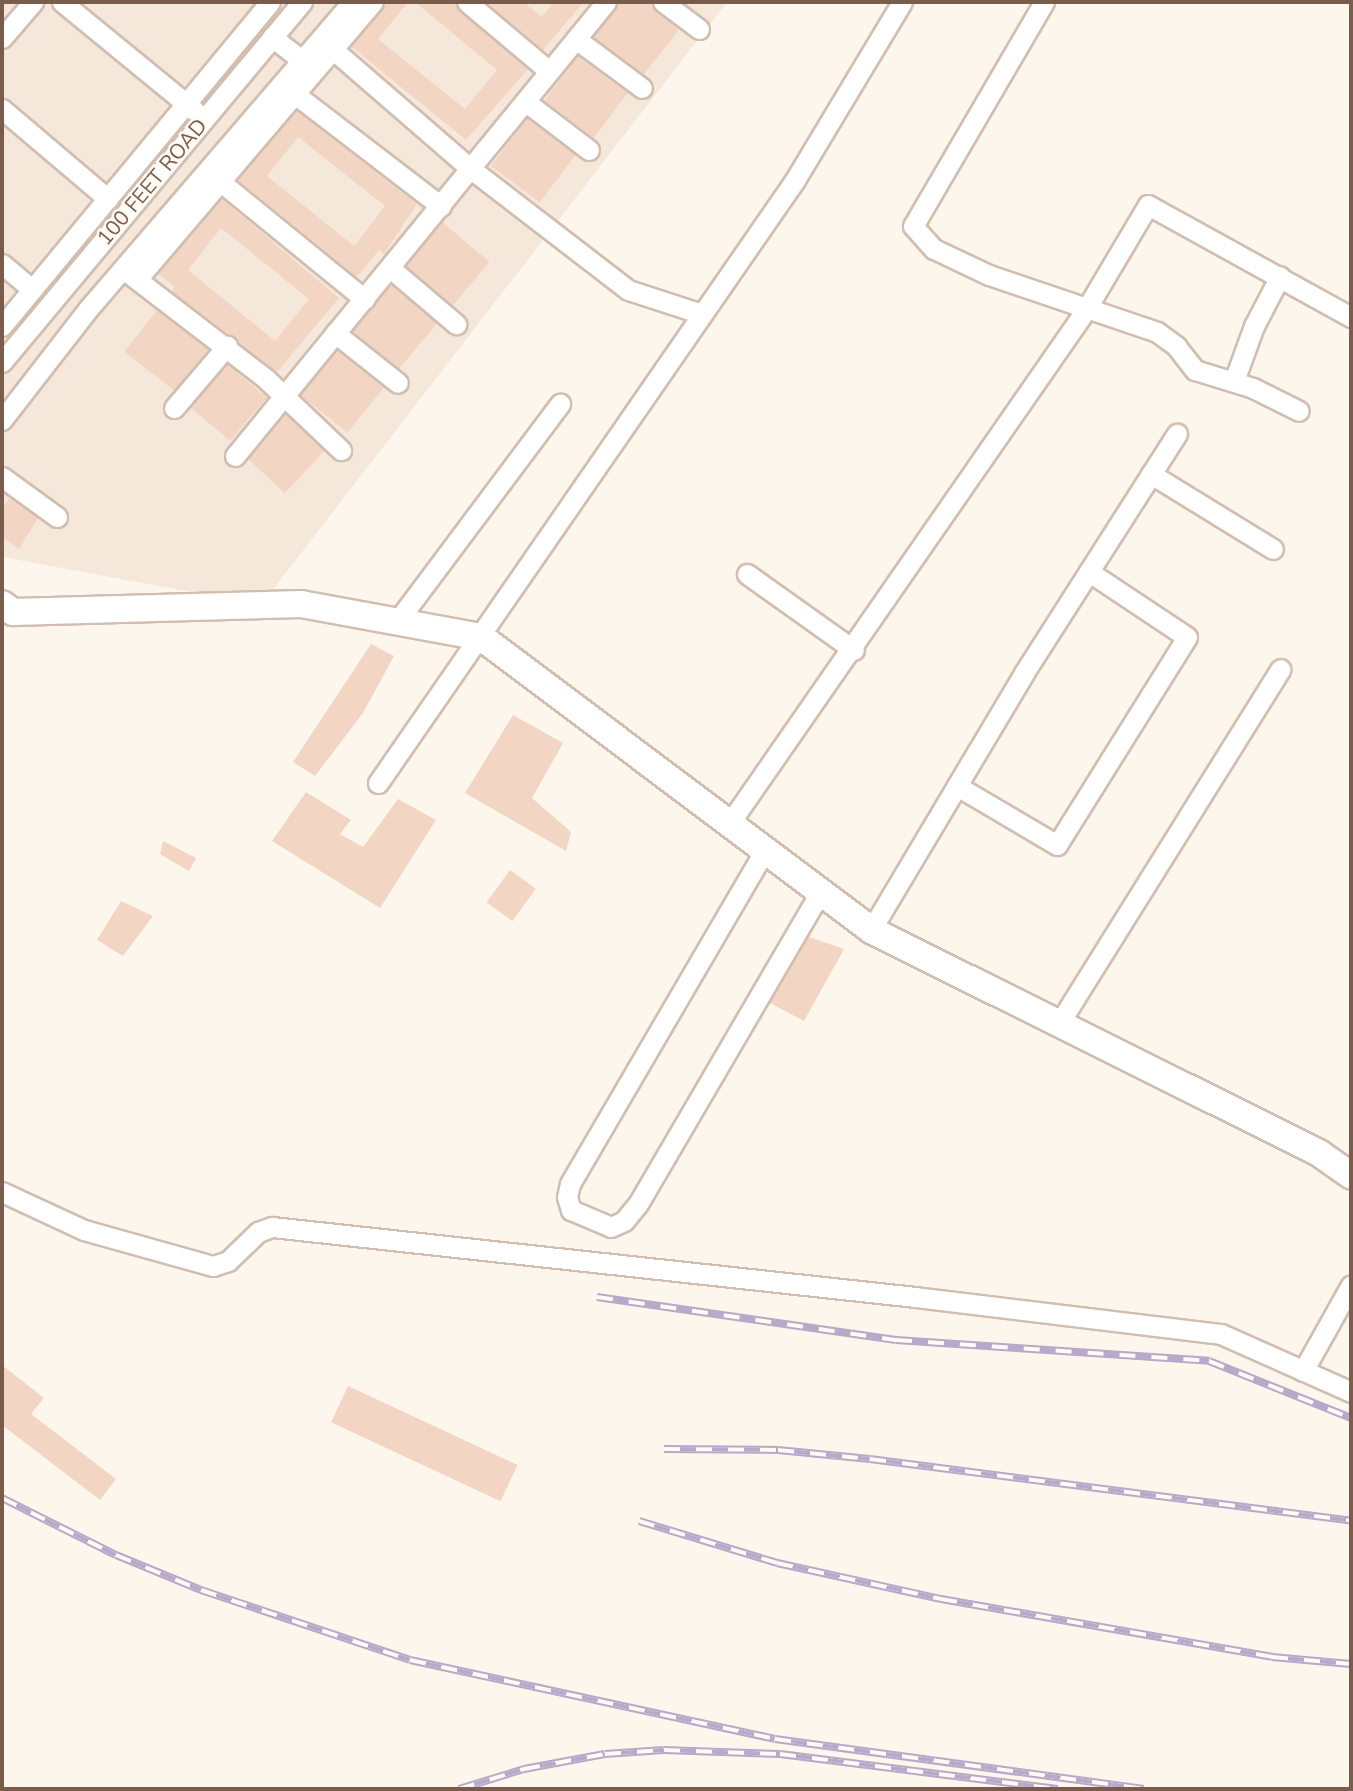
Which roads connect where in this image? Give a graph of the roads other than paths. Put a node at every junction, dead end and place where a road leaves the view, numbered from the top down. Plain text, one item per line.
1 (33, 2) edge
2 (62, 2) edge
3 (270, 2) edge
4 (302, 2) edge
5 (352, 2) edge
6 (373, 2) edge
7 (467, 2) edge
8 (607, 2) edge
9 (663, 2) edge
10 (901, 2) edge
11 (1044, 2) edge
12 (699, 29) dead end
13 (272, 37) junction
14 (2, 38) edge
15 (576, 39) junction
16 (328, 45) junction
17 (304, 62) junction
18 (549, 72) junction
19 (642, 88) dead end
20 (290, 89) junction
21 (526, 102) junction
22 (186, 104) junction
23 (2, 109) edge
24 (204, 119) junction
25 (589, 150) dead end
26 (471, 169) junction
27 (214, 176) junction
28 (108, 199) junction
29 (441, 206) junction
30 (2, 264) edge
31 (390, 268) junction
32 (131, 274) junction
33 (1280, 276) junction
34 (32, 289) junction
35 (364, 299) junction
36 (1085, 311) junction
37 (702, 314) junction
38 (1351, 317) edge
39 (456, 324) dead end
40 (2, 326) edge
41 (335, 333) junction
42 (227, 346) junction
43 (2, 362) edge
44 (1234, 381) junction
45 (398, 383) dead end
46 (283, 396) junction
47 (560, 404) dead end
48 (174, 408) dead end
49 (1299, 411) dead end
50 (2, 420) edge
51 (1177, 434) dead end
52 (341, 450) dead end
53 (235, 456) dead end
54 (1151, 474) junction
55 (2, 477) edge
56 (57, 517) dead end
57 (1273, 549) dead end
58 (1088, 572) junction
59 (747, 575) dead end
60 (2, 604) edge
61 (396, 623) junction
62 (481, 637) junction
63 (854, 650) junction
64 (1281, 668) dead end
65 (378, 783) dead end
66 (957, 786) junction
67 (729, 824) junction
68 (765, 850) junction
69 (821, 891) junction
70 (871, 930) junction
71 (1060, 1022) junction
72 (1351, 1175) edge
73 (2, 1192) edge
74 (1351, 1285) edge
75 (1303, 1371) junction
76 (1351, 1392) edge

1 - 14 street
2 - 22 street
3 - 22 street
4 - 13 street, 100 FEET ROAD
5 - 16 street
6 - 16 street
7 - 18 street
8 - 15 street
9 - 12 street
10 - 37 street
11 - 36 street
13 - 17 street
13 - 24 street, 100 FEET ROAD
15 - 18 street
15 - 19 street
16 - 17 street
16 - 20 street
16 - 26 street
17 - 20 street
18 - 21 street
20 - 27 street
20 - 29 street
21 - 25 street
21 - 26 street
22 - 24 street
22 - 28 street
23 - 28 street
24 - 43 street, 100 FEET ROAD
26 - 29 street
26 - 37 street
27 - 32 street
27 - 35 street
28 - 34 street
29 - 31 street
30 - 34 street
31 - 35 street
31 - 39 street
32 - 42 street
32 - 50 street
33 - 36 street
33 - 38 street
33 - 44 street
34 - 40 street
35 - 41 street
36 - 44 street
36 - 63 street
37 - 62 street
41 - 45 street
41 - 46 street
42 - 46 street
42 - 48 street
44 - 49 street
46 - 52 street
46 - 53 street
47 - 61 street
51 - 54 street
54 - 57 street
54 - 58 street
55 - 56 street
58 - 66 street
58 - 66 street
59 - 63 street
60 - 61 street
61 - 62 street
62 - 65 street
62 - 67 street
63 - 67 street
64 - 71 street
66 - 70 street
67 - 68 street
68 - 69 street
68 - 69 street
69 - 70 street
70 - 71 street
71 - 72 street
73 - 75 street
74 - 75 street
75 - 76 street

